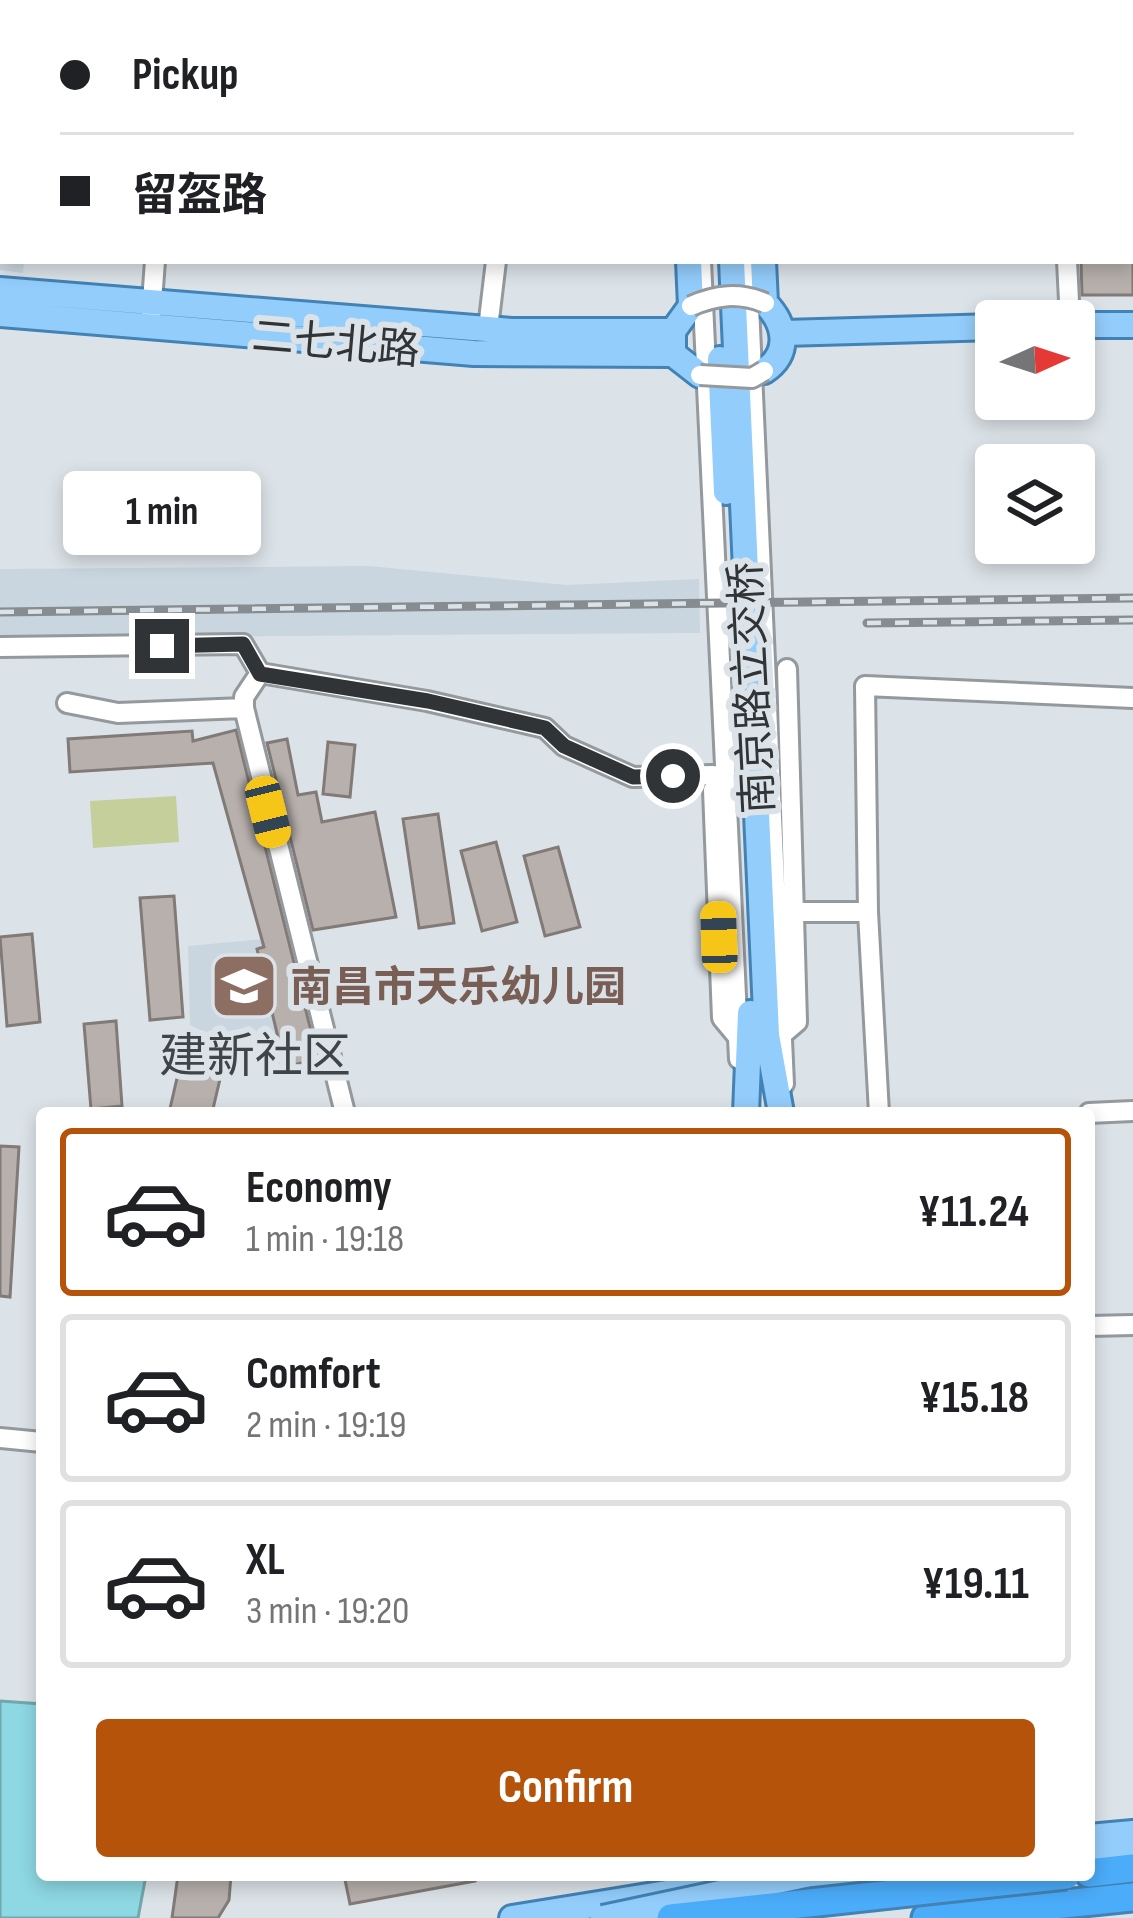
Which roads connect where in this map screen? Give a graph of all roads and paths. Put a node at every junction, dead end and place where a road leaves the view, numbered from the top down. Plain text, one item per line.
1 (155, 264) edge
2 (496, 264) edge
3 (689, 264) edge
4 (701, 264) edge
5 (716, 264) edge
6 (732, 264) edge
7 (748, 264) edge
8 (763, 264) edge
9 (1067, 264) edge
10 (0, 290) edge
11 (151, 299) junction
12 (1070, 300) edge
13 (765, 303) junction
14 (691, 306) junction
15 (0, 314) edge
16 (1095, 324) edge
17 (1133, 325) edge
18 (151, 326) junction
19 (488, 328) junction
20 (975, 328) edge
21 (784, 333) junction
22 (673, 342) junction
23 (764, 371) joint
24 (700, 375) joint
25 (0, 647) edge
26 (787, 669) dead end
27 (260, 674) junction
28 (1133, 698) edge
29 (67, 703) dead end
30 (244, 708) junction
31 (710, 720) dead end
32 (713, 775) junction
33 (794, 912) junction
34 (868, 912) junction
35 (784, 1033) junction
36 (737, 1036) junction
37 (344, 1107) edge
38 (743, 1107) edge
39 (745, 1107) edge
40 (782, 1107) edge
41 (783, 1107) edge
42 (879, 1107) edge
43 (1133, 1111) edge
44 (1095, 1113) edge
45 (1133, 1325) edge
46 (1095, 1327) edge
47 (0, 1438) edge
48 (36, 1441) edge
49 (1133, 1833) edge
50 (1095, 1836) edge
51 (1133, 1853) edge
52 (1095, 1856) edge
53 (1133, 1868) edge
54 (1095, 1872) edge
55 (741, 1881) edge
56 (758, 1881) edge
57 (760, 1881) edge
58 (777, 1881) edge
59 (1011, 1881) edge
60 (1133, 1897) edge
61 (512, 1918) edge
62 (603, 1918) edge
63 (671, 1918) edge
64 (733, 1918) edge
65 (761, 1918) edge
66 (926, 1918) edge

1 - 11 street
2 - 19 street
3 - 14 main road
4 - 36 street, 南京路立交桥
5 - 39 main road, 南京路立交桥
6 - 40 main road, 南京路立交桥
7 - 35 street, 南京路立交桥
8 - 13 main road
9 - 12 street
10 - 11 main road, 二七北路
11 - 18 street
11 - 19 main road, 二七北路
13 - 14 street, bridge
13 - 21 main road
14 - 22 main road
15 - 18 main road, 二七北路
16 - 17 main road
18 - 22 main road, 二七北路
19 - 22 main road, 二七北路
20 - 21 main road
21 - 23 main road
22 - 24 main road
23 - 24 street, bridge
25 - 27 street
26 - 33 street
27 - 30 street
27 - 32 street
28 - 34 street
29 - 30 street
30 - 37 street
31 - 32 street
32 - 36 street
33 - 34 street
33 - 35 street
34 - 42 street
35 - 41 street, 南京路立交桥
36 - 38 street, 南京路立交桥
43 - 44 street
45 - 46 street
47 - 48 street
49 - 50 main road
51 - 52 main road
53 - 54 highway
55 - 61 main road
56 - 64 main road
57 - 65 main road
58 - 62 main road, bridge
59 - 63 highway, bridge
60 - 66 highway

